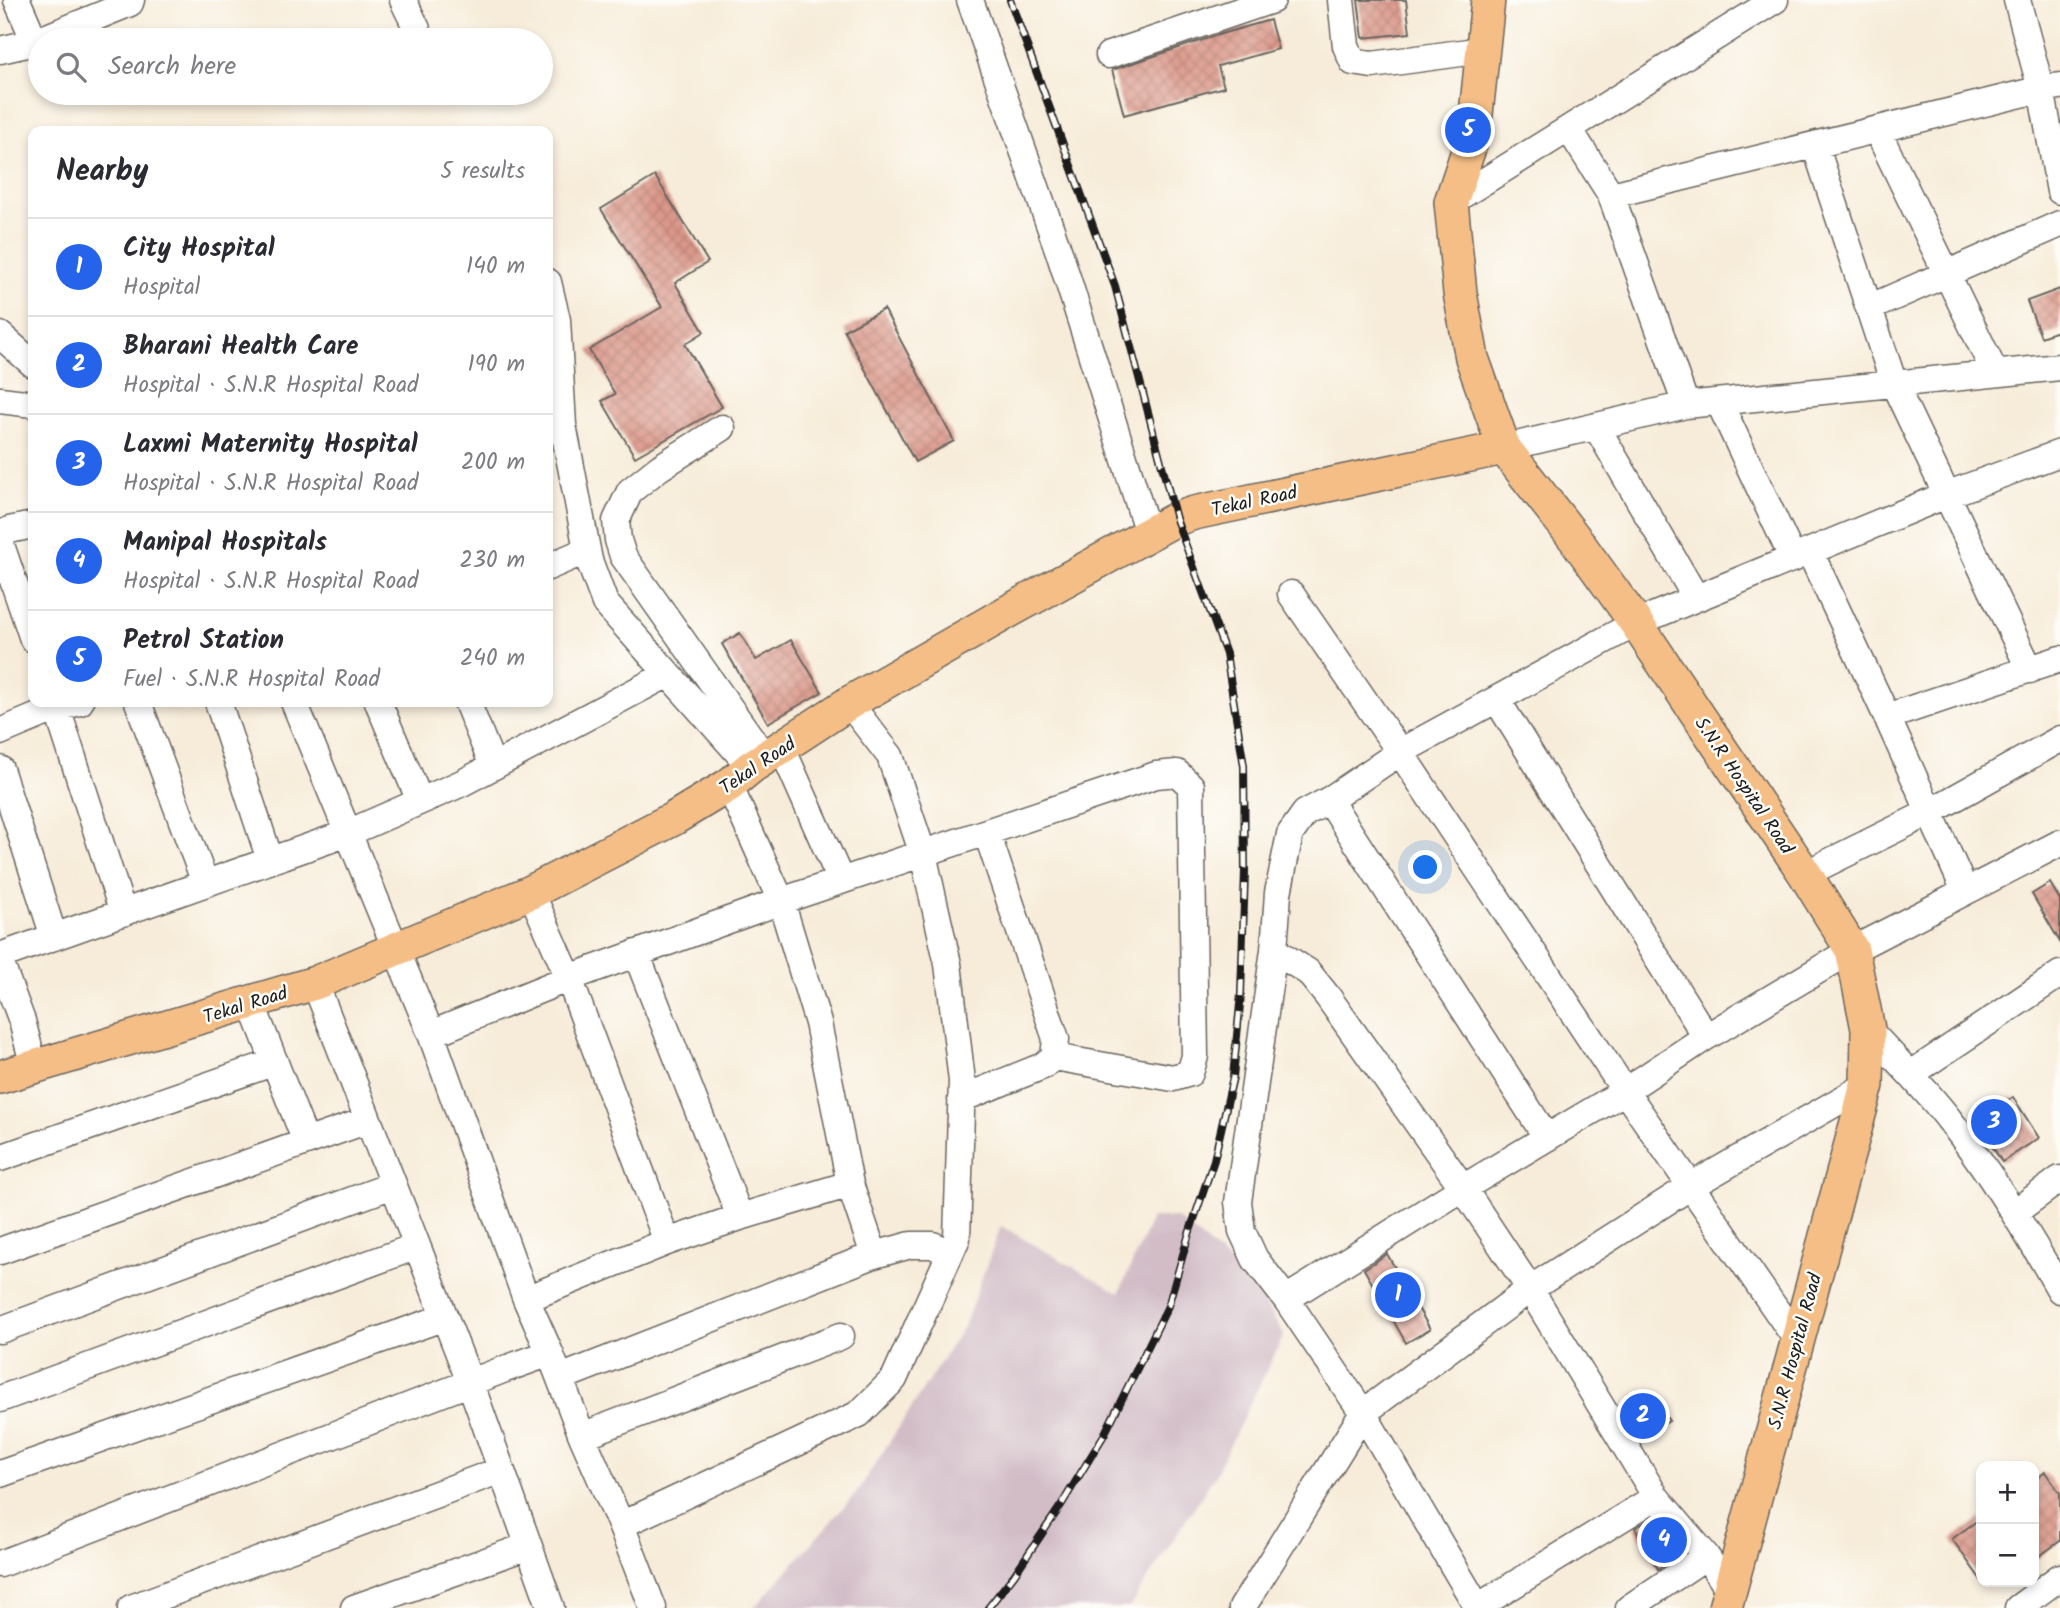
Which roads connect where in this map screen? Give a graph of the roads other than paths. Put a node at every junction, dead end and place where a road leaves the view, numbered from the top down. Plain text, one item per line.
1 (17, 0) edge
2 (131, 0) edge
3 (403, 0) edge
4 (970, 0) edge
5 (1272, 0) edge
6 (1341, 0) edge
7 (1488, 0) edge
8 (1775, 0) edge
9 (2017, 0) edge
10 (29, 28) edge
11 (69, 28) edge
12 (417, 28) edge
13 (28, 44) edge
14 (0, 50) edge
15 (1483, 50) junction
16 (1110, 55) dead end
17 (2050, 88) edge
18 (1569, 129) junction
19 (1877, 130) junction
20 (1815, 145) junction
21 (2060, 191) edge
22 (1611, 195) junction
23 (1451, 202) junction
24 (2060, 224) edge
25 (1946, 273) junction
26 (553, 306) edge
27 (1869, 308) junction
28 (0, 335) edge
29 (28, 360) edge
30 (2060, 367) edge
31 (1995, 373) junction
32 (1894, 384) junction
33 (0, 400) edge
34 (1719, 402) junction
35 (28, 403) edge
36 (1686, 405) junction
37 (1596, 426) junction
38 (556, 428) edge
39 (722, 428) dead end
40 (1504, 448) junction
41 (2057, 461) edge
42 (1946, 495) junction
43 (28, 525) edge
44 (1148, 533) junction
45 (587, 550) junction
46 (1801, 555) junction
47 (553, 565) edge
48 (1291, 594) dead end
49 (1696, 598) junction
50 (1636, 623) junction
51 (28, 624) edge
52 (2060, 659) edge
53 (2030, 670) junction
54 (668, 674) junction
55 (1497, 700) junction
56 (849, 704) junction
57 (57, 707) edge
58 (65, 707) edge
59 (140, 707) edge
60 (220, 707) edge
61 (296, 707) edge
62 (380, 707) edge
63 (469, 707) edge
64 (1887, 717) junction
65 (0, 732) edge
66 (2060, 739) edge
67 (1400, 752) junction
68 (757, 764) junction
69 (493, 766) junction
70 (0, 769) edge
71 (1329, 800) junction
72 (420, 801) junction
73 (1930, 812) junction
74 (348, 833) junction
75 (987, 834) junction
76 (2060, 843) edge
77 (923, 854) junction
78 (270, 860) junction
79 (1805, 874) junction
80 (841, 881) junction
81 (205, 883) junction
82 (1965, 891) junction
83 (531, 892) junction
84 (781, 901) junction
85 (123, 912) junction
86 (54, 937) junction
87 (396, 950) junction
88 (1273, 950) junction
89 (1852, 950) junction
90 (636, 953) junction
91 (0, 956) edge
92 (0, 962) edge
93 (2060, 974) edge
94 (569, 978) junction
95 (315, 983) junction
96 (251, 1002) junction
97 (1868, 1029) junction
98 (430, 1034) junction
99 (1706, 1037) junction
100 (1054, 1057) junction
101 (275, 1062) junction
102 (34, 1067) junction
103 (1911, 1074) junction
104 (0, 1077) edge
105 (1867, 1085) junction
106 (1625, 1091) junction
107 (961, 1099) junction
108 (368, 1119) junction
109 (1547, 1138) junction
110 (306, 1142) junction
111 (0, 1158) edge
112 (2060, 1179) edge
113 (850, 1184) junction
114 (393, 1185) junction
115 (1691, 1186) junction
116 (1463, 1188) junction
117 (2015, 1212) junction
118 (740, 1217) junction
119 (667, 1242) junction
120 (417, 1246) junction
121 (0, 1251) edge
122 (950, 1254) junction
123 (874, 1255) junction
124 (1530, 1289) junction
125 (2060, 1290) edge
126 (526, 1299) junction
127 (1286, 1299) junction
128 (445, 1317) junction
129 (0, 1330) edge
130 (841, 1336) dead end
131 (1797, 1340) junction
132 (550, 1353) junction
133 (560, 1378) junction
134 (470, 1382) junction
135 (0, 1399) edge
136 (1363, 1413) junction
137 (582, 1436) junction
138 (501, 1470) junction
139 (0, 1474) edge
140 (1656, 1497) junction
141 (621, 1525) junction
142 (528, 1546) junction
143 (1706, 1556) junction
144 (0, 1564) edge
145 (2060, 1577) edge
146 (1728, 1600) edge
147 (131, 1608) edge
148 (354, 1608) edge
149 (551, 1608) edge
150 (653, 1608) edge
151 (1242, 1608) edge
152 (1477, 1608) edge
153 (1629, 1608) edge
154 (2018, 1608) edge

1 - 10 street
2 - 11 street
3 - 12 street
4 - 44 street
5 - 16 street
6 - 15 street
7 - 15 main road, S.N.R Hospital Road
8 - 18 street
9 - 17 street
13 - 14 street
15 - 23 main road, S.N.R Hospital Road
17 - 19 street
17 - 21 street
18 - 22 street
18 - 23 street
19 - 20 street
19 - 25 street
20 - 22 street
20 - 27 street
22 - 36 street
23 - 40 main road, S.N.R Hospital Road
24 - 25 street
25 - 27 street
25 - 31 street
26 - 38 street
27 - 32 street
28 - 29 street
30 - 31 street
31 - 32 street
32 - 34 street
32 - 42 street
33 - 35 street
34 - 36 street
34 - 46 street
36 - 37 street
37 - 40 street
37 - 49 street
38 - 45 street
39 - 68 street
40 - 44 main road, Tekal Road
40 - 50 main road, S.N.R Hospital Road
41 - 42 street
42 - 46 street
42 - 53 street
43 - 51 street
44 - 56 main road, Tekal Road
45 - 47 street
45 - 54 street
46 - 49 street
46 - 64 street
48 - 67 street
49 - 50 street
50 - 55 street
50 - 79 main road, S.N.R Hospital Road
52 - 53 street
53 - 64 street
54 - 68 street
54 - 69 street
55 - 67 street
55 - 99 street
56 - 68 main road, Tekal Road
56 - 77 street
57 - 65 street
58 - 85 street
59 - 81 street
60 - 78 street
61 - 74 street
62 - 72 street
63 - 69 street
64 - 73 street
66 - 73 street
67 - 71 street
67 - 106 street
68 - 80 street
68 - 83 main road, Tekal Road
68 - 84 street
69 - 72 street
70 - 86 street
71 - 88 street
71 - 109 street
72 - 74 street
73 - 79 street
73 - 82 street
74 - 78 street
74 - 87 street
75 - 77 street
75 - 100 street
75 - 100 street
76 - 82 street
77 - 80 street
77 - 107 street
78 - 81 street
79 - 89 main road, S.N.R Hospital Road
80 - 84 street
81 - 85 street
82 - 89 street
83 - 87 main road, Tekal Road
83 - 94 street
84 - 90 street
84 - 113 street
85 - 86 street
86 - 91 street
87 - 95 main road, Tekal Road
87 - 98 street
88 - 116 street
88 - 127 street
89 - 97 main road, S.N.R Hospital Road
89 - 99 street
90 - 94 street
90 - 118 street
92 - 102 street
93 - 103 street
94 - 98 street
94 - 119 street
95 - 96 main road, Tekal Road
95 - 108 street
96 - 101 street
96 - 102 main road, Tekal Road
97 - 103 street
97 - 105 main road, S.N.R Hospital Road
98 - 126 street
99 - 106 street
100 - 107 street
101 - 110 street
101 - 111 street
102 - 104 main road, Tekal Road
103 - 117 street
105 - 115 street
105 - 131 main road, S.N.R Hospital Road
106 - 109 street
106 - 115 street
107 - 122 street
108 - 110 street
108 - 114 street
109 - 116 street
110 - 121 street
112 - 117 street
113 - 118 street
113 - 123 street
114 - 120 street
114 - 129 street
115 - 124 street
115 - 131 street
116 - 124 street
116 - 127 street
117 - 125 street
118 - 119 street
119 - 126 street
120 - 128 street
120 - 135 street
122 - 123 street
122 - 141 street
123 - 133 street
124 - 136 street
124 - 140 street
126 - 132 street
127 - 136 street
128 - 134 street
128 - 139 street
130 - 137 street
131 - 146 main road, S.N.R Hospital Road
132 - 133 street
132 - 134 street
133 - 137 street
134 - 138 street
134 - 144 street
136 - 151 street
136 - 152 street
137 - 141 street
138 - 142 street
138 - 147 street
140 - 143 street
140 - 152 street
141 - 150 street
142 - 148 street
142 - 149 street
143 - 146 street
143 - 153 street
145 - 154 street

